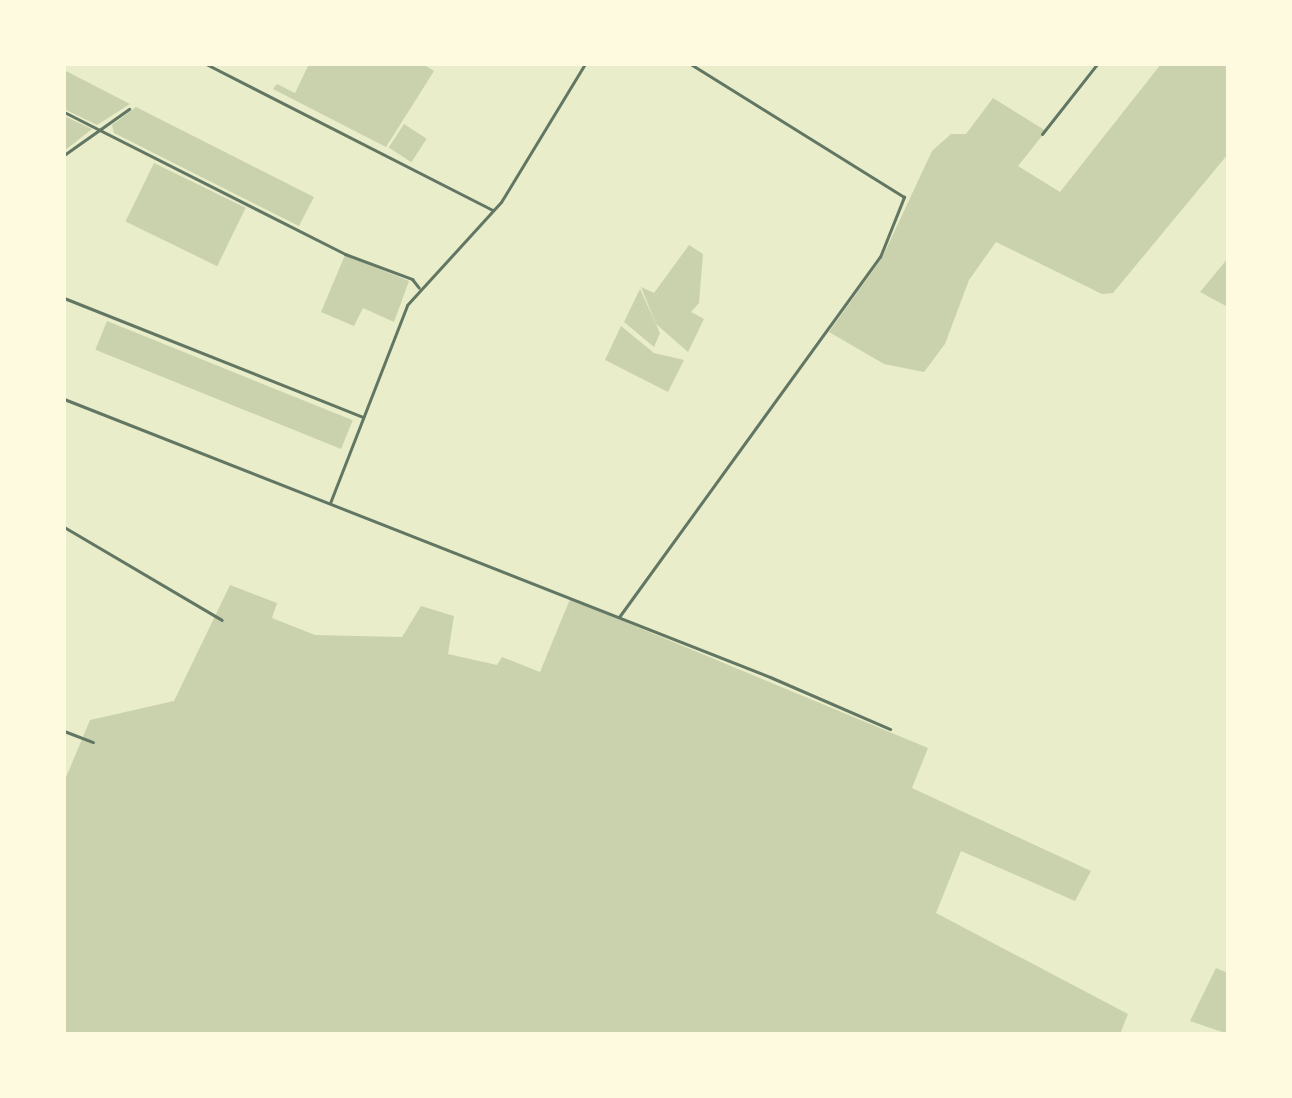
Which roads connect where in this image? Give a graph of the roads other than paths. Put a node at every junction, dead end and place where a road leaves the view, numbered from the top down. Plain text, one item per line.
1 (206, 64) edge
2 (585, 64) edge
3 (690, 64) edge
4 (1097, 64) edge
5 (129, 109) dead end
6 (64, 112) edge
7 (99, 129) junction
8 (1042, 134) dead end
9 (64, 155) edge
10 (492, 210) junction
11 (419, 288) junction
12 (64, 298) edge
13 (64, 399) edge
14 (363, 417) junction
15 (330, 503) junction
16 (64, 528) edge
17 (619, 617) junction
18 (222, 620) dead end
19 (890, 729) dead end
20 (64, 731) edge
21 (93, 742) dead end

1 - 10 street
2 - 10 street
3 - 17 street
4 - 8 street
5 - 7 street
6 - 7 street
7 - 9 street
7 - 11 street
10 - 11 street
11 - 14 street
12 - 14 street
13 - 15 street
14 - 15 street
15 - 17 street
16 - 18 street
17 - 19 street
20 - 21 street

